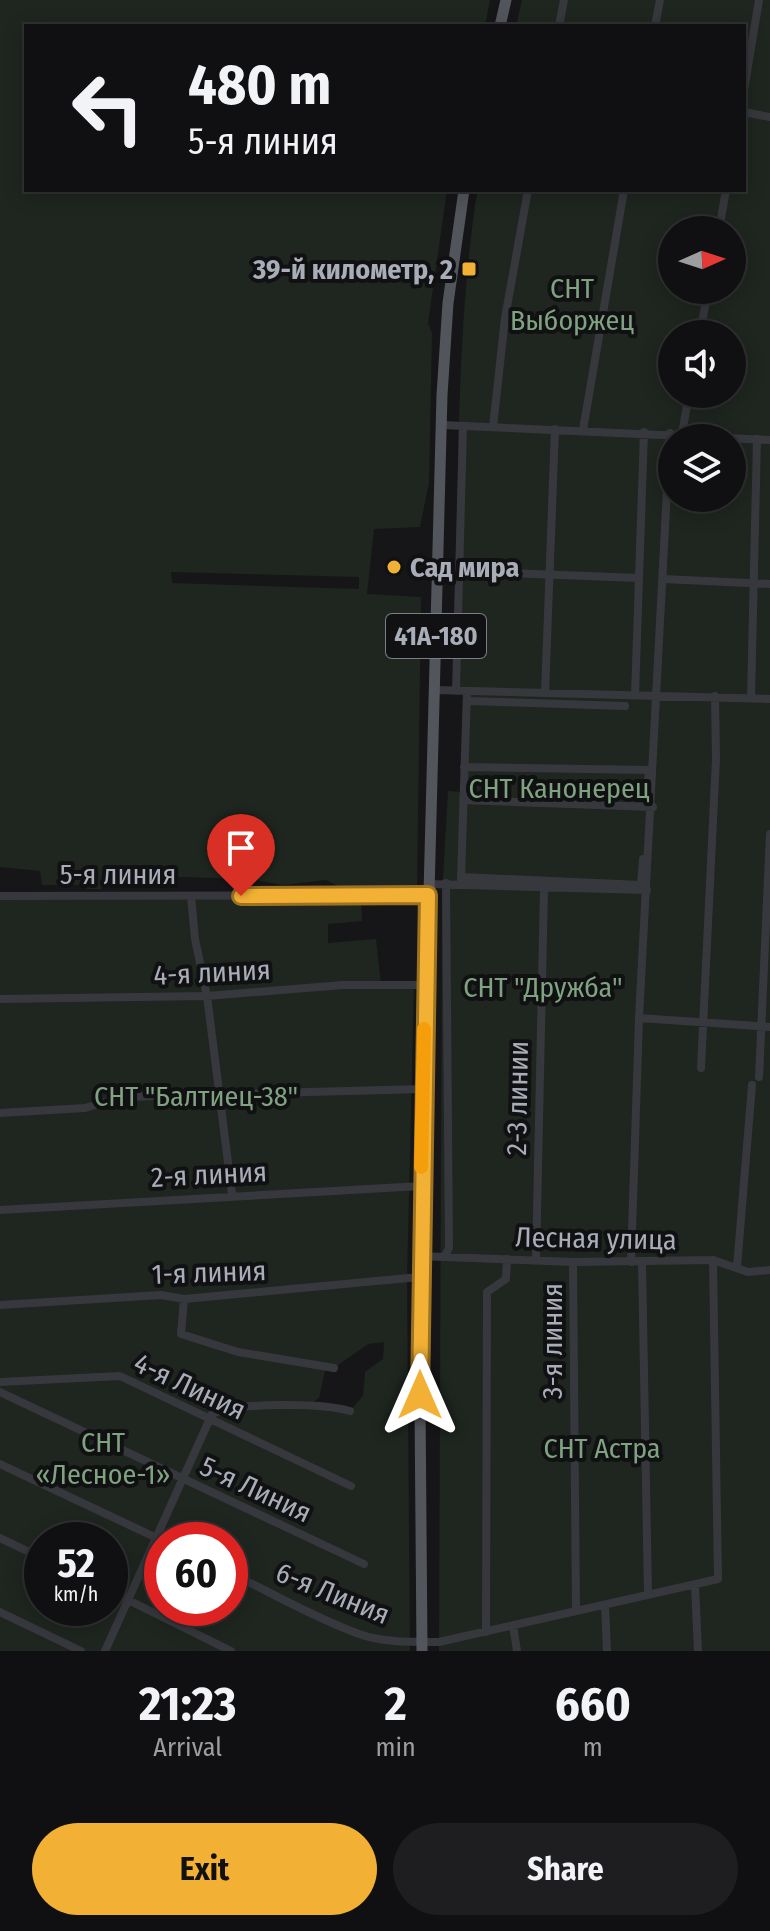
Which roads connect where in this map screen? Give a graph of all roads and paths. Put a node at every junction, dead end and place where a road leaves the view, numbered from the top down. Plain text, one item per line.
1 (506, 0) edge
2 (564, 0) edge
3 (660, 0) edge
4 (759, 0) edge
5 (500, 24) edge
6 (559, 24) edge
7 (655, 24) edge
8 (746, 78) edge
9 (746, 112) edge
10 (770, 117) edge
11 (464, 192) edge
12 (528, 192) edge
13 (624, 192) edge
14 (726, 192) edge
15 (721, 216) edge
16 (442, 425) junction
17 (463, 426) junction
18 (493, 427) junction
19 (555, 429) junction
20 (583, 430) junction
21 (644, 432) junction
22 (658, 433) edge
23 (746, 438) edge
24 (757, 439) junction
25 (770, 440) edge
26 (666, 512) edge
27 (459, 571) junction
28 (551, 575) junction
29 (639, 578) junction
30 (663, 579) junction
31 (754, 582) junction
32 (770, 584) edge
33 (434, 690) junction
34 (456, 691) junction
35 (545, 693) junction
36 (635, 695) junction
37 (657, 695) junction
38 (467, 696) junction
39 (715, 696) junction
40 (751, 698) junction
41 (770, 699) edge
42 (625, 706) dead end
43 (464, 767) junction
44 (463, 800) junction
45 (650, 807) junction
46 (770, 834) edge
47 (643, 859) dead end
48 (461, 881) junction
49 (446, 883) junction
50 (428, 889) junction
51 (544, 889) junction
52 (647, 890) junction
53 (0, 896) edge
54 (191, 896) junction
55 (426, 985) junction
56 (207, 996) junction
57 (0, 999) edge
58 (639, 1018) junction
59 (704, 1022) junction
60 (765, 1027) edge
61 (701, 1068) dead end
62 (759, 1077) dead end
63 (752, 1085) dead end
64 (422, 1089) junction
65 (219, 1094) junction
66 (0, 1113) edge
67 (421, 1186) junction
68 (232, 1194) junction
69 (0, 1210) edge
70 (419, 1256) junction
71 (445, 1256) junction
72 (507, 1259) junction
73 (536, 1260) junction
74 (713, 1260) junction
75 (573, 1262) junction
76 (631, 1262) junction
77 (642, 1262) junction
78 (737, 1267) junction
79 (770, 1270) edge
80 (419, 1277) junction
81 (184, 1299) junction
82 (0, 1305) edge
83 (334, 1368) dead end
84 (0, 1382) edge
85 (0, 1392) edge
86 (350, 1411) dead end
87 (210, 1419) junction
88 (0, 1464) edge
89 (183, 1479) junction
90 (351, 1486) dead end
91 (167, 1522) edge
92 (144, 1532) edge
93 (0, 1538) edge
94 (24, 1549) edge
95 (364, 1564) dead end
96 (144, 1570) edge
97 (248, 1582) edge
98 (695, 1585) junction
99 (648, 1595) junction
100 (128, 1600) joint
101 (605, 1605) junction
102 (576, 1611) junction
103 (0, 1612) edge
104 (513, 1625) junction
105 (116, 1626) edge
106 (486, 1632) junction
107 (422, 1646) edge
108 (81, 1651) edge
109 (105, 1651) edge
110 (231, 1651) edge
111 (517, 1651) edge
112 (607, 1651) edge
113 (698, 1651) edge

1 - 5 main road
2 - 6 street
3 - 7 street
4 - 8 street
9 - 10 street
11 - 16 main road, 41А-180
12 - 18 street
13 - 20 street
14 - 15 street
16 - 17 street
16 - 33 main road, 41А-180
17 - 18 street
17 - 27 street
18 - 19 street
19 - 20 street
19 - 28 street
20 - 21 street
21 - 22 street
21 - 29 street
23 - 24 street
24 - 25 street
24 - 31 street
26 - 30 street
27 - 28 street
27 - 34 street
28 - 29 street
28 - 35 street
29 - 36 street
30 - 31 street
30 - 37 street
31 - 32 street
31 - 40 street
33 - 34 street
33 - 50 main road, 41А-180
34 - 38 street
35 - 36 street
35 - 38 street
36 - 37 street
37 - 39 street
37 - 45 street
38 - 42 street
38 - 43 street
39 - 40 street
39 - 59 street
40 - 41 street
43 - 44 street
43 - 45 street
44 - 45 street
44 - 48 street
45 - 52 street
46 - 60 street
47 - 48 street
48 - 49 street, 5-я линия
48 - 51 street
49 - 50 street, 5-я линия
49 - 71 street
50 - 54 street, 5-я линия
50 - 55 main road, 41А-180
51 - 52 street
51 - 73 street, 2-3 линии
52 - 58 street
53 - 54 street, 5-я линия
54 - 56 street
55 - 56 street, 4-я линия
55 - 64 main road, 41А-180
56 - 57 street, 4-я линия
56 - 65 street
58 - 59 street
58 - 76 street
59 - 60 street
59 - 61 street
60 - 62 street
63 - 78 street
64 - 65 street
64 - 67 main road, 41А-180
65 - 66 street
65 - 68 street
67 - 68 street, 2-я линия
67 - 70 main road, 41А-180
68 - 69 street, 2-я линия
70 - 71 street, Лесная улица
70 - 80 main road, 41А-180
71 - 72 street, Лесная улица
72 - 73 street, Лесная улица
72 - 106 street
73 - 75 street, Лесная улица
74 - 77 street, Лесная улица
74 - 78 street, Лесная улица
74 - 98 street, 6-я Линия
75 - 76 street, Лесная улица
75 - 102 street, 3-я линия
76 - 77 street, Лесная улица
77 - 99 street
78 - 79 street, Лесная улица
80 - 81 street, 1-я линия
80 - 107 main road, 41А-180
81 - 82 street, 1-я линия
81 - 83 street
84 - 87 street, 4-я Линия
85 - 89 street, 5-я Линия
86 - 87 street
87 - 89 street
87 - 90 street, 4-я Линия
88 - 92 street
89 - 91 street
89 - 95 street, 5-я Линия
93 - 94 street
96 - 100 street
97 - 107 street, 6-я Линия
98 - 99 street, 6-я Линия
98 - 113 street
99 - 101 street, 6-я Линия
100 - 110 street
101 - 102 street, 6-я Линия
101 - 112 street
102 - 104 street, 6-я Линия
103 - 108 street
104 - 106 street, 6-я Линия
104 - 111 street
105 - 109 street
106 - 107 street, 6-я Линия

